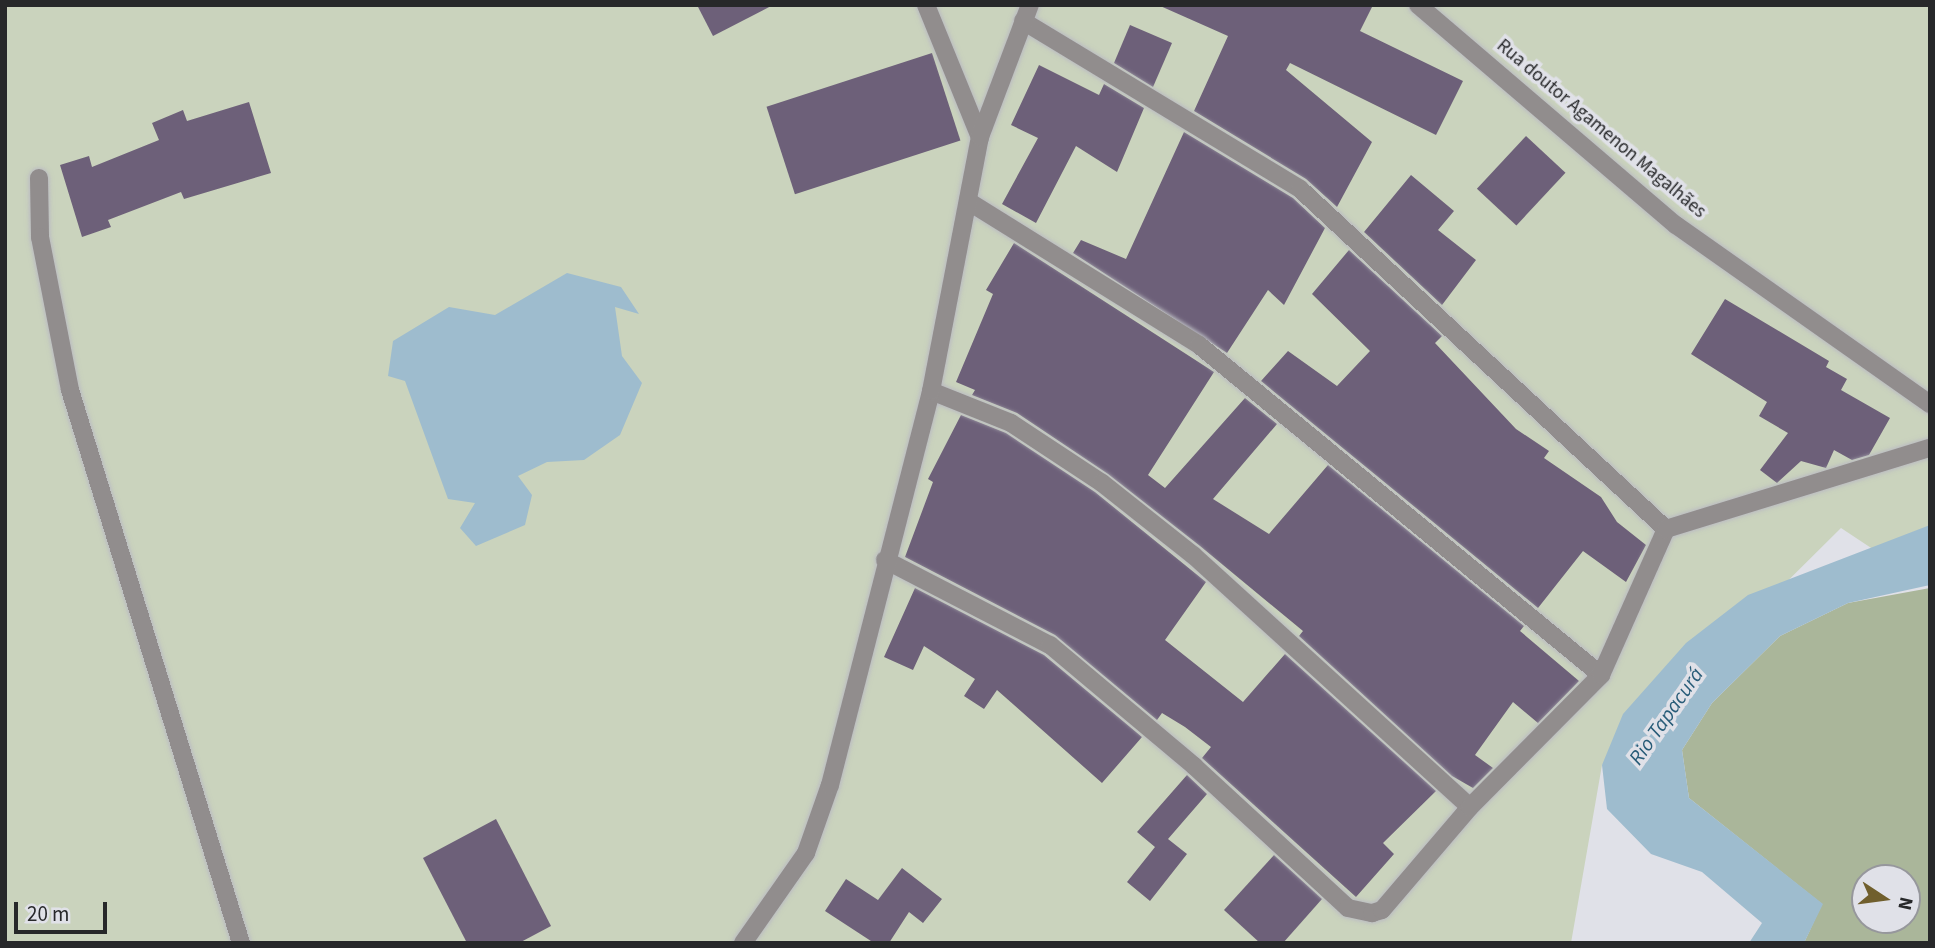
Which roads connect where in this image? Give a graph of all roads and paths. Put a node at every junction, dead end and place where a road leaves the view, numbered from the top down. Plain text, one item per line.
1 (926, 5) edge
2 (1418, 5) edge
3 (1026, 13) edge
4 (980, 137) junction
5 (38, 178) dead end
6 (971, 204) junction
7 (931, 391) junction
8 (1930, 404) edge
9 (1930, 448) edge
10 (1666, 529) junction
11 (885, 560) junction
12 (1601, 675) junction
13 (1470, 807) junction
14 (241, 943) edge
15 (743, 943) edge

1 - 4 street
2 - 8 street, Rua doutor Agamenon Magalhães
3 - 4 street
3 - 10 street
4 - 6 street
5 - 14 street
6 - 7 street
6 - 12 street
7 - 11 street
7 - 13 street
9 - 10 street
10 - 12 street
11 - 13 street
11 - 15 street
12 - 13 street

